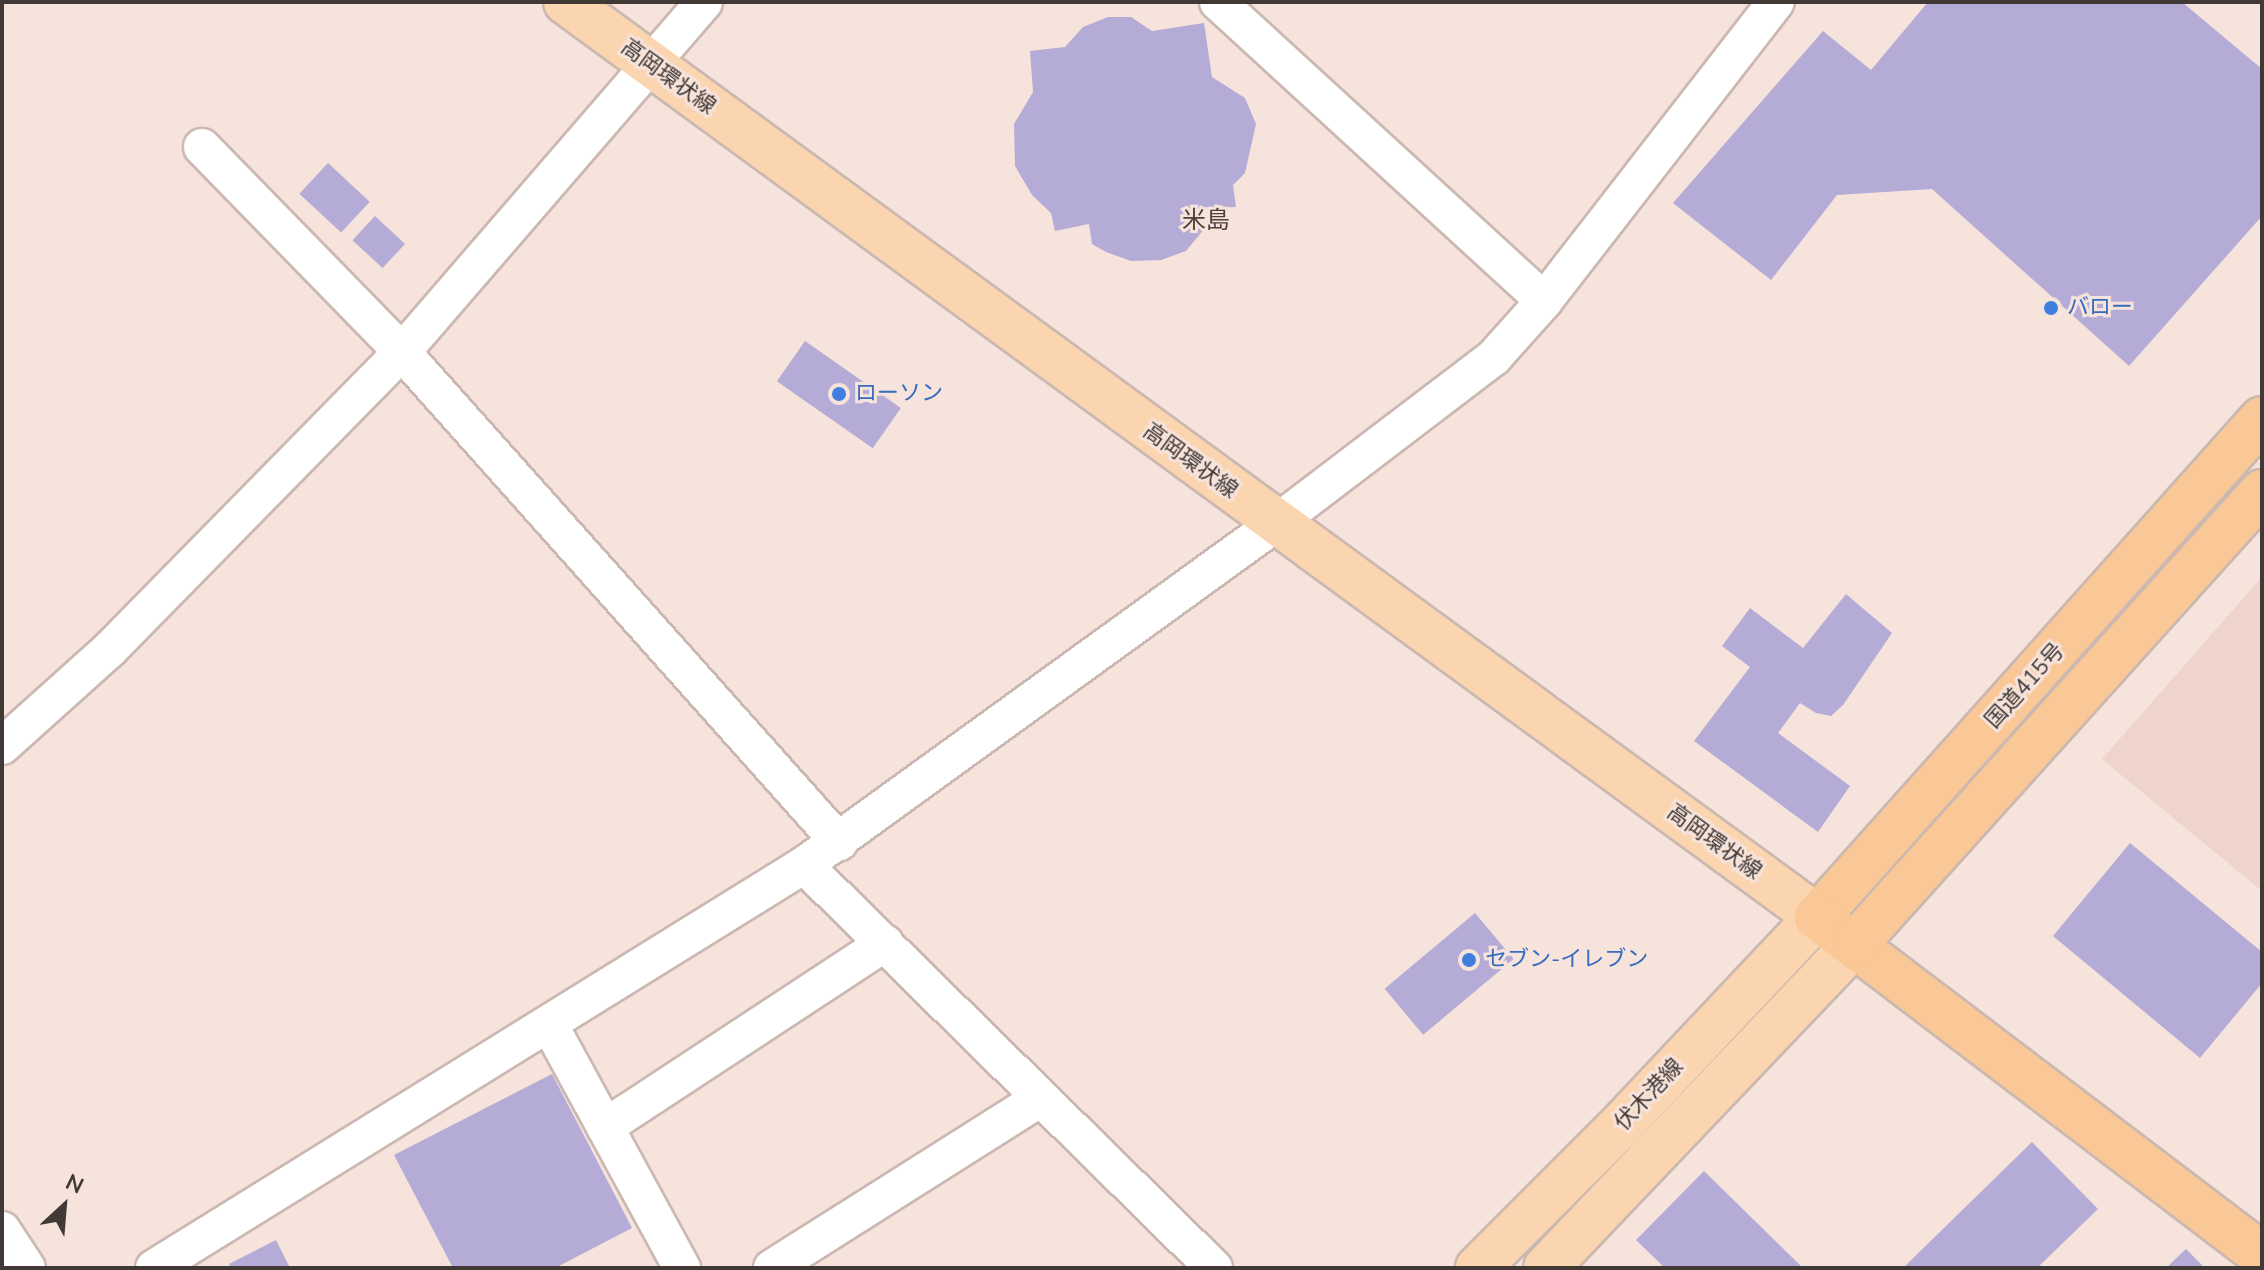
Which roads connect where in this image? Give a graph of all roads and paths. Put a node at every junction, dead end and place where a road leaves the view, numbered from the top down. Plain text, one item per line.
1 (566, 2) edge
2 (704, 2) edge
3 (1218, 2) edge
4 (1776, 2) edge
5 (649, 64) junction
6 (202, 147) dead end
7 (1544, 301) junction
8 (402, 352) junction
9 (2262, 419) edge
10 (2262, 492) edge
11 (1275, 524) junction
12 (2, 746) edge
13 (839, 842) junction
14 (804, 865) junction
15 (1817, 917) junction
16 (885, 943) junction
17 (1854, 945) junction
18 (549, 1024) junction
19 (1041, 1098) junction
20 (605, 1127) junction
21 (2, 1230) edge
22 (2262, 1255) edge
23 (27, 1268) edge
24 (154, 1268) edge
25 (682, 1268) edge
26 (772, 1268) edge
27 (1214, 1268) edge
28 (1478, 1268) edge
29 (1546, 1268) edge

1 - 5 main road, 高岡環状線
2 - 5 street
3 - 7 street
4 - 7 street
5 - 8 street
5 - 11 main road, 高岡環状線
6 - 8 street
7 - 11 street
8 - 12 street
8 - 13 street
9 - 15 highway, 国道415号
10 - 17 highway
11 - 13 street
11 - 15 main road, 高岡環状線
13 - 14 street
14 - 16 street
14 - 18 street
15 - 17 highway
15 - 28 main road, 伏木港線
16 - 19 street
16 - 20 street
17 - 22 highway
17 - 29 main road, 伏木港線
18 - 20 street
18 - 24 street
19 - 26 street
19 - 27 street
20 - 25 street
21 - 23 street

